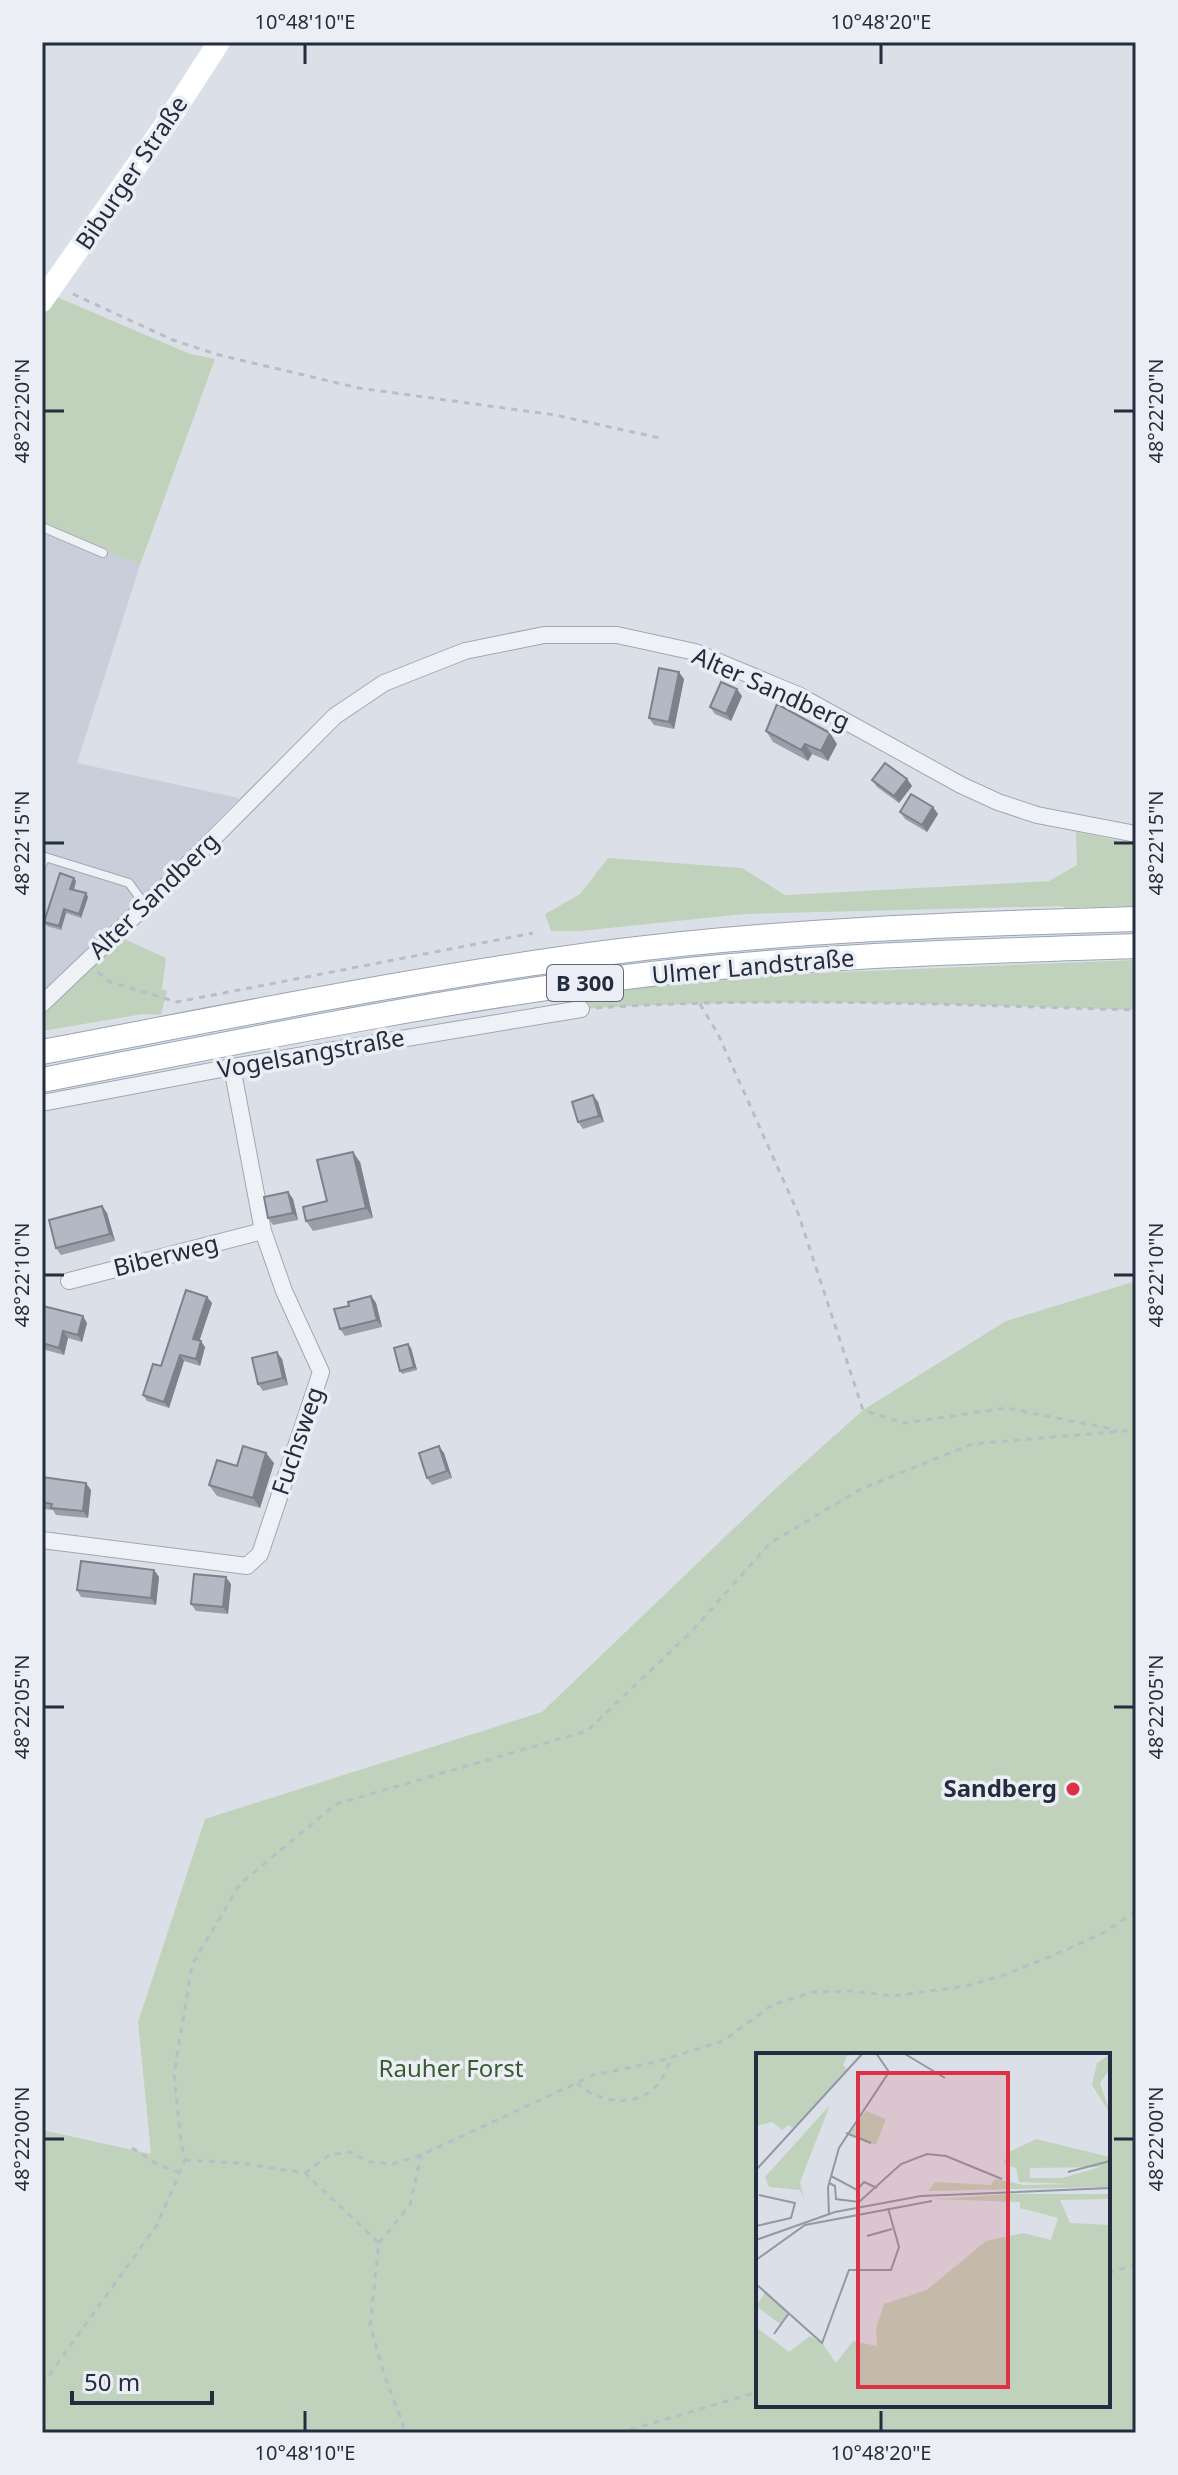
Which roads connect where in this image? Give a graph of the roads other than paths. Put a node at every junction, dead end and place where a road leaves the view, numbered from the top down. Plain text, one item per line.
1 (219, 42) edge
2 (49, 293) edge
3 (42, 527) edge
4 (103, 553) dead end
5 (1136, 834) edge
6 (42, 865) edge
7 (145, 906) junction
8 (1136, 919) edge
9 (1136, 946) edge
10 (42, 1004) edge
11 (581, 1009) road end
12 (42, 1052) edge
13 (232, 1067) junction
14 (42, 1080) edge
15 (42, 1103) edge
16 (263, 1231) junction
17 (69, 1281) dead end
18 (42, 1540) edge

1 - 2 street, Biburger Straße
3 - 4 lane
5 - 7 street, Alter Sandberg
6 - 7 lane
7 - 10 street, Alter Sandberg
8 - 12 main road, Ulmer Landstraße / B 300
9 - 14 main road, Ulmer Landstraße / B 300
11 - 13 street, Vogelsangstraße
13 - 15 street, Vogelsangstraße
13 - 16 street, Fuchsweg
16 - 17 street, Biberweg
16 - 18 street, Fuchsweg

